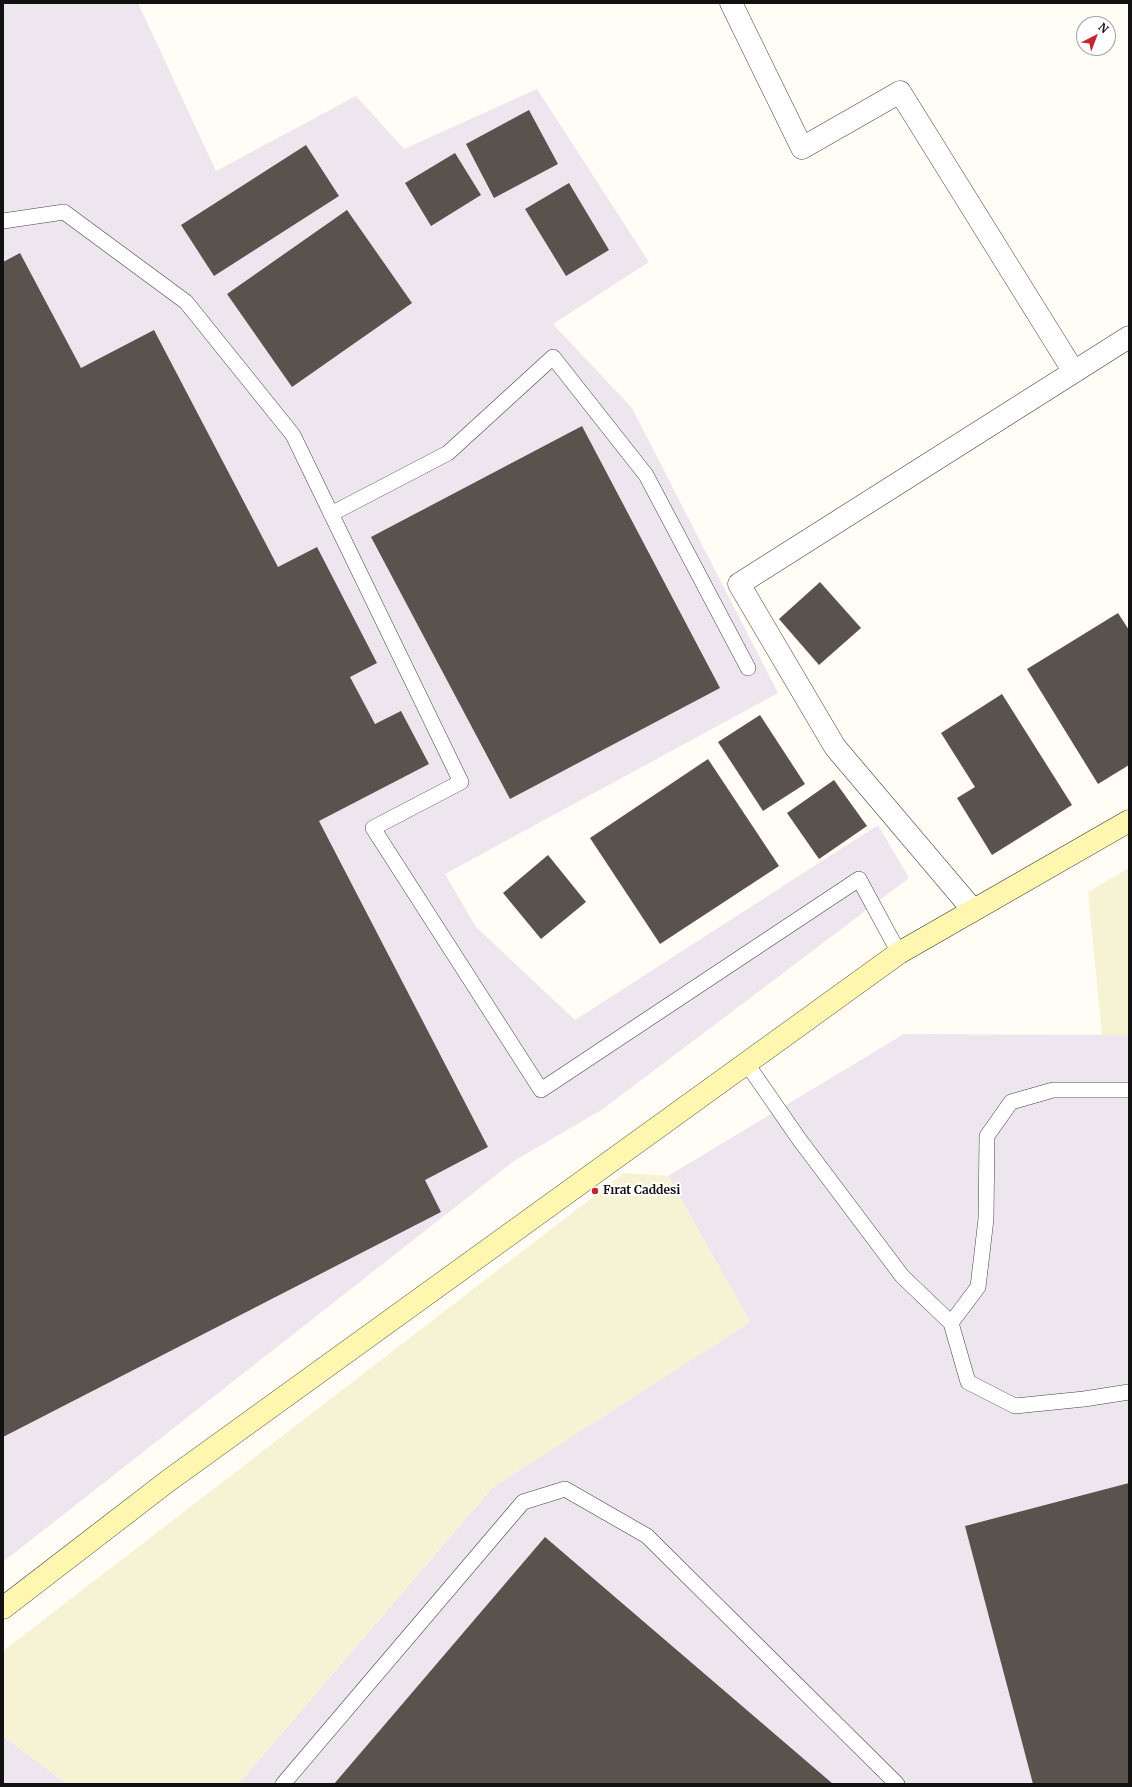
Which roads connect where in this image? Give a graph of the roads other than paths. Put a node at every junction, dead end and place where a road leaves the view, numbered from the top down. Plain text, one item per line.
1 (731, 3) edge
2 (3, 221) edge
3 (1129, 337) edge
4 (1074, 372) junction
5 (331, 514) junction
6 (748, 668) dead end
7 (1129, 820) edge
8 (973, 910) junction
9 (899, 953) junction
10 (746, 1064) junction
11 (1129, 1090) edge
12 (951, 1323) junction
13 (1129, 1392) edge
14 (3, 1608) edge
15 (283, 1784) edge
16 (897, 1784) edge

1 - 4 street
2 - 5 lane
3 - 4 street
4 - 8 street
5 - 6 lane
5 - 9 lane
7 - 8 street
8 - 9 street
9 - 10 street
10 - 12 lane
10 - 14 street
11 - 12 lane
12 - 13 lane
15 - 16 lane

